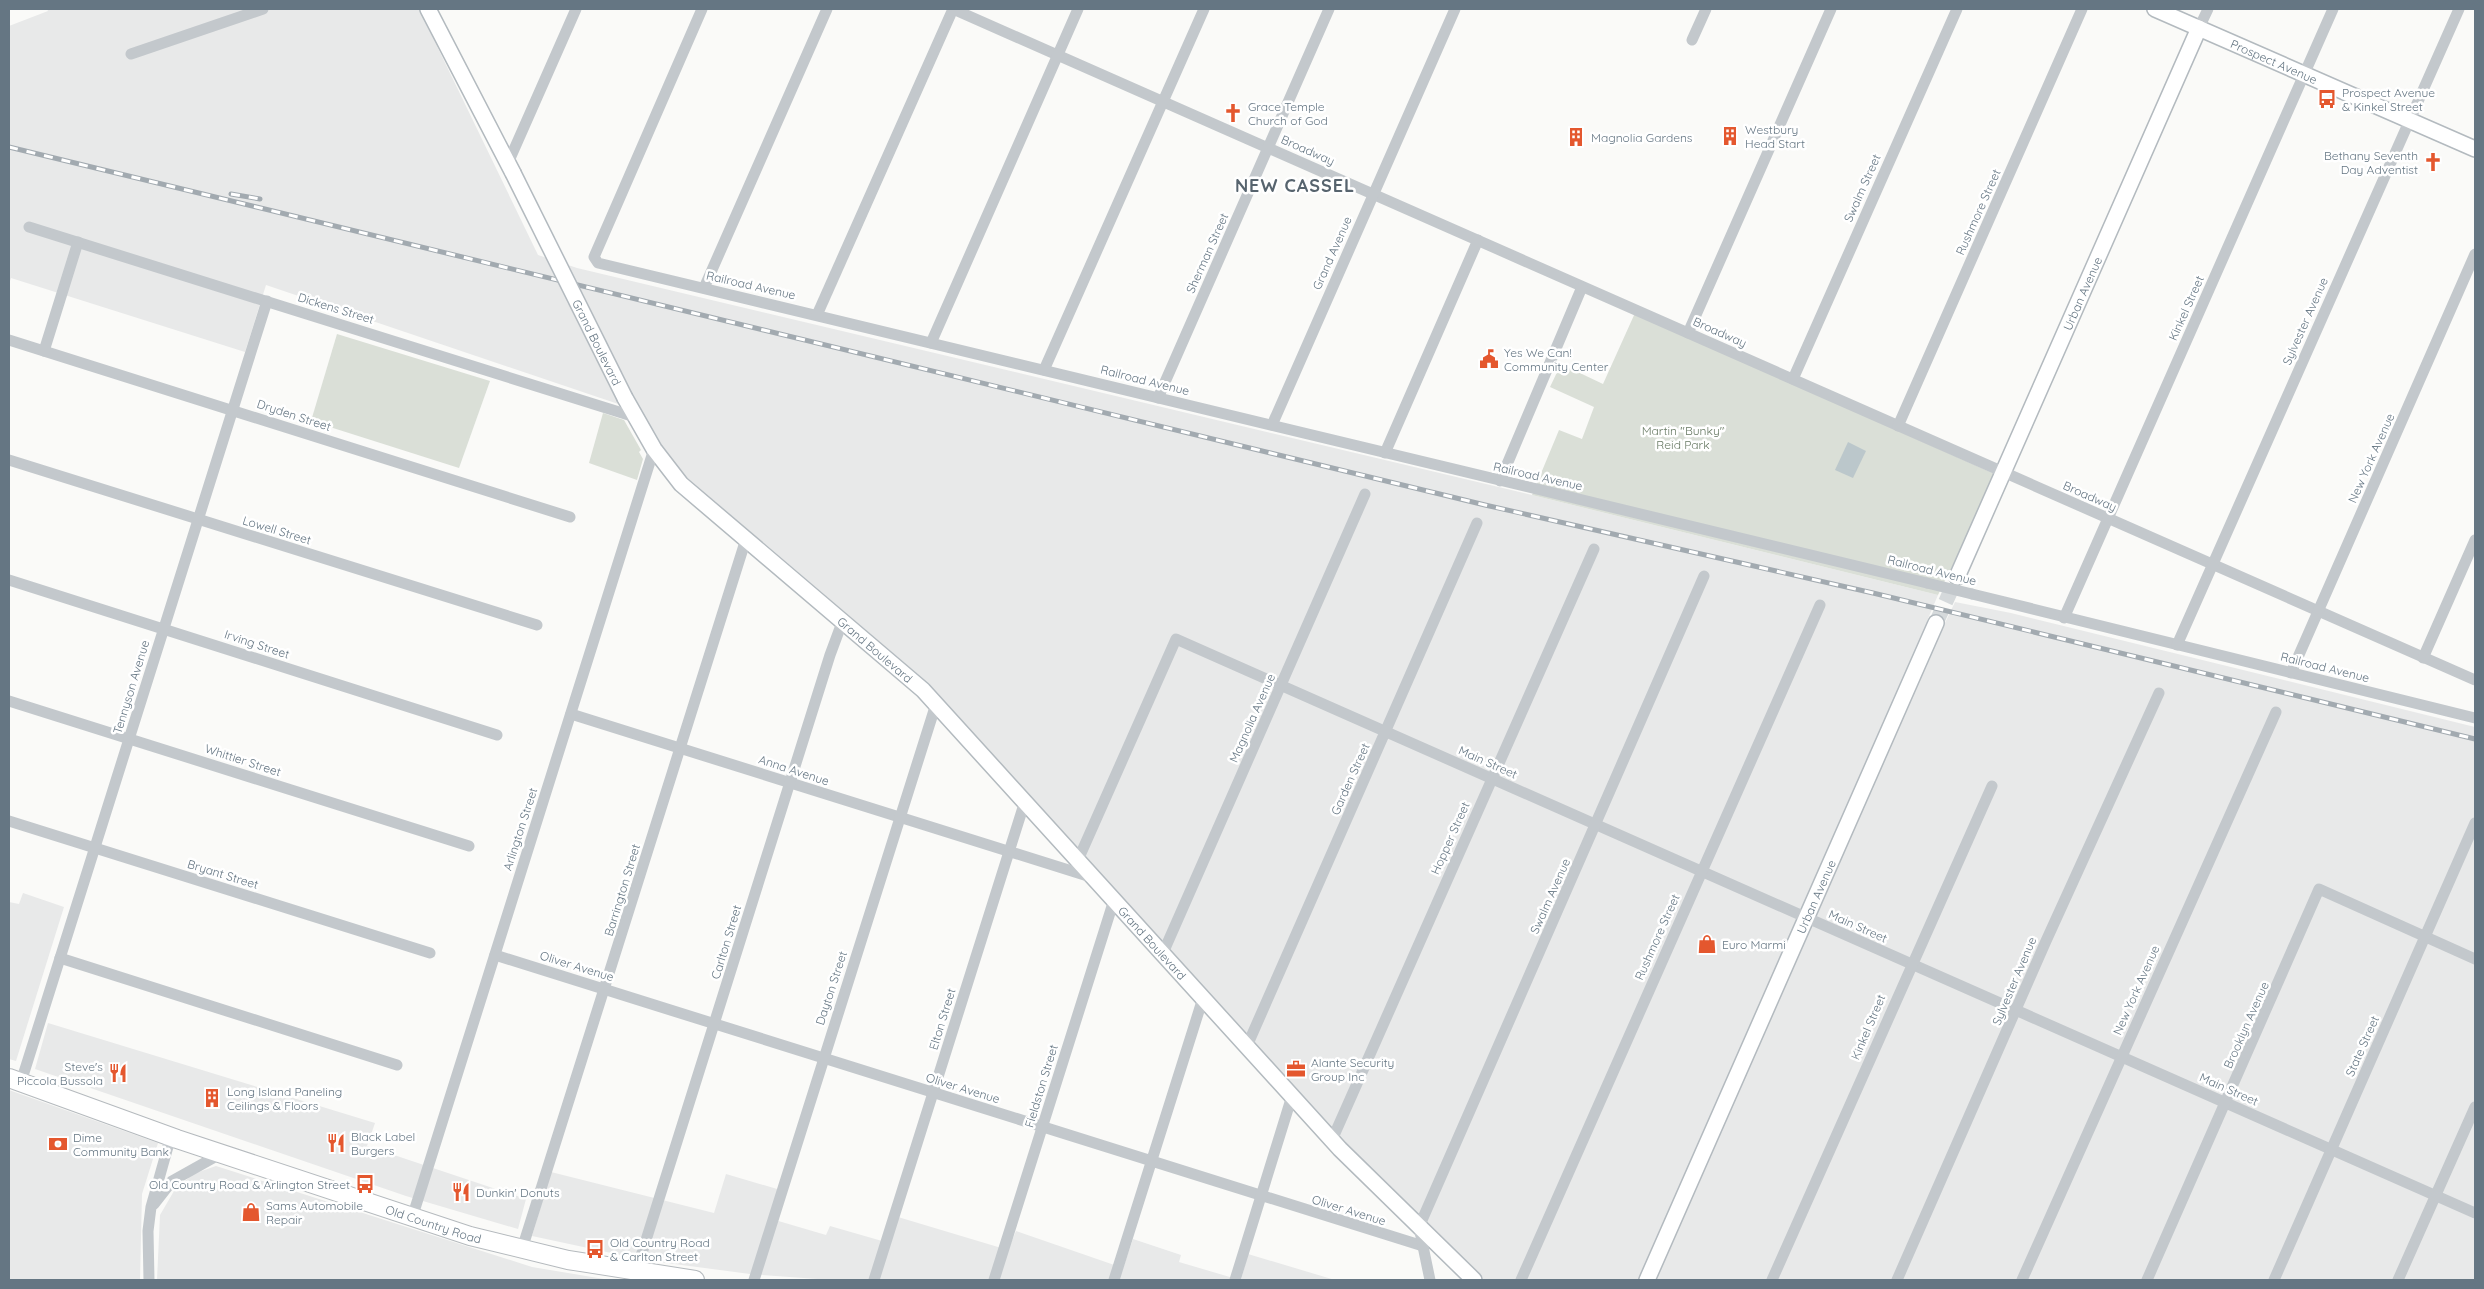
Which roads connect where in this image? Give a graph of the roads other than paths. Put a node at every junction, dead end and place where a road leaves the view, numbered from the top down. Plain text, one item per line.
1 (263, 9) edge
2 (428, 9) edge
3 (576, 9) edge
4 (702, 9) edge
5 (827, 9) edge
6 (953, 9) edge
7 (1078, 9) edge
8 (1204, 9) edge
9 (1329, 9) edge
10 (1455, 9) edge
11 (1706, 9) edge
12 (1832, 9) edge
13 (1957, 9) edge
14 (2082, 9) edge
15 (2155, 9) edge
16 (2208, 9) edge
17 (2333, 9) edge
18 (2459, 9) edge
19 (2199, 28) junction
20 (1692, 40) dead end
21 (131, 54) dead end
22 (1058, 55) junction
23 (2304, 74) junction
24 (1163, 101) junction
25 (2410, 120) junction
26 (1268, 148) junction
27 (2475, 149) edge
28 (511, 168) junction
29 (1373, 194) junction
30 (29, 227) dead end
31 (1478, 240) junction
32 (78, 242) junction
33 (2475, 254) edge
34 (1582, 287) junction
35 (704, 288) junction
36 (267, 301) junction
37 (818, 315) junction
38 (1688, 333) junction
39 (9, 340) edge
40 (931, 342) junction
41 (44, 351) junction
42 (1044, 370) junction
43 (1793, 379) junction
44 (1158, 398) junction
45 (233, 410) junction
46 (635, 417) junction
47 (1272, 425) junction
48 (1898, 426) junction
49 (654, 449) junction
50 (1385, 453) junction
51 (9, 460) edge
52 (2003, 472) junction
53 (1500, 481) junction
54 (1365, 494) dead end
55 (570, 517) dead end
56 (2108, 518) junction
57 (198, 520) junction
58 (1477, 523) dead end
59 (746, 539) junction
60 (2475, 540) edge
61 (1594, 549) dead end
62 (2213, 565) junction
63 (1704, 576) dead end
64 (1956, 577) tunnel mouth
65 (9, 580) edge
66 (1820, 605) dead end
67 (2318, 612) junction
68 (2064, 618) junction
69 (843, 620) junction
70 (1936, 623) tunnel mouth
71 (537, 626) dead end
72 (164, 629) junction
73 (2177, 645) junction
74 (2423, 658) junction
75 (2291, 673) junction
76 (2475, 680) edge
77 (1281, 686) junction
78 (2159, 694) dead end
79 (9, 701) edge
80 (936, 704) junction
81 (2276, 712) dead end
82 (571, 714) junction
83 (2475, 718) edge
84 (1386, 732) junction
85 (497, 735) dead end
86 (129, 739) junction
87 (680, 748) junction
88 (1491, 779) junction
89 (790, 783) junction
90 (1992, 786) dead end
91 (1025, 801) junction
92 (899, 818) junction
93 (9, 821) edge
94 (2475, 823) edge
95 (1596, 825) junction
96 (469, 846) dead end
97 (95, 848) junction
98 (1009, 852) junction
99 (1078, 860) junction
100 (1701, 871) junction
101 (1095, 878) junction
102 (1114, 900) junction
103 (1806, 918) junction
104 (2425, 936) junction
105 (430, 953) dead end
106 (1163, 953) junction
107 (495, 955) junction
108 (60, 958) junction
109 (2475, 959) edge
110 (1912, 964) junction
111 (606, 989) junction
112 (1203, 998) junction
113 (2016, 1010) junction
114 (714, 1024) junction
115 (1248, 1046) junction
116 (2121, 1057) junction
117 (823, 1058) junction
118 (397, 1065) dead end
119 (15, 1080) edge
120 (933, 1093) junction
121 (1292, 1096) junction
122 (2226, 1103) junction
123 (2475, 1107) edge
124 (1042, 1127) junction
125 (170, 1136) junction
126 (1332, 1140) junction
127 (2331, 1150) junction
128 (222, 1153) junction
129 (1152, 1162) junction
130 (2437, 1195) junction
131 (1261, 1196) junction
132 (151, 1208) junction
133 (2475, 1213) edge
134 (412, 1218) junction
135 (1419, 1227) junction
136 (1423, 1246) junction
137 (522, 1249) junction
138 (636, 1272) junction
139 (658, 1278) edge
140 (149, 1280) edge
141 (696, 1280) edge
142 (754, 1280) edge
143 (874, 1280) edge
144 (994, 1280) edge
145 (1114, 1280) edge
146 (1234, 1280) edge
147 (1430, 1280) edge
148 (1474, 1280) edge
149 (1521, 1280) edge
150 (1646, 1280) edge
151 (1772, 1280) edge
152 (1897, 1280) edge
153 (2022, 1280) edge
154 (2147, 1280) edge
155 (2274, 1280) edge
156 (2398, 1280) edge

1 - 21 street
2 - 28 street, Grand Boulevard
3 - 28 street
4 - 35 street, Railroad Avenue
5 - 35 street
6 - 22 street, Broadway
6 - 37 street
7 - 22 street
8 - 24 street
9 - 26 street, Sherman Street
10 - 29 street, Grand Avenue
11 - 20 street
12 - 38 street
13 - 43 street, Swalm Street
14 - 48 street, Rushmore Street
15 - 19 street, Prospect Avenue
16 - 19 street, Urban Avenue
17 - 23 street, Kinkel Street
18 - 25 street, Sylvester Avenue
19 - 23 street, Prospect Avenue
19 - 52 street, Urban Avenue
22 - 24 street, Broadway
22 - 40 street
23 - 25 street, Prospect Avenue
23 - 56 street, Kinkel Street
24 - 26 street, Broadway
24 - 42 street
25 - 27 street, Prospect Avenue
25 - 62 street, Sylvester Avenue
26 - 29 street, Broadway
26 - 44 street, Sherman Street
28 - 46 street, Grand Boulevard, bridge
29 - 31 street, Broadway
29 - 47 street, Grand Avenue
30 - 32 street, Dickens Street
31 - 34 street, Broadway
31 - 50 street
32 - 36 street, Dickens Street
32 - 41 street
33 - 67 street, New York Avenue
34 - 38 street, Broadway
34 - 53 street
35 - 37 street, Railroad Avenue
36 - 45 street, Tennyson Avenue
36 - 46 street, Dickens Street
37 - 40 street, Railroad Avenue
38 - 43 street, Broadway
39 - 41 street, Dryden Street
40 - 42 street, Railroad Avenue
41 - 45 street, Dryden Street
42 - 44 street, Railroad Avenue
43 - 48 street, Broadway
44 - 47 street, Railroad Avenue
45 - 55 street, Dryden Street
45 - 57 street, Tennyson Avenue
46 - 49 street, Grand Boulevard
47 - 50 street, Railroad Avenue
48 - 52 street, Broadway
49 - 59 street, Grand Boulevard
49 - 82 street, Arlington Street
50 - 53 street, Railroad Avenue
51 - 57 street, Lowell Street
52 - 56 street, Broadway
52 - 64 street, Urban Avenue
53 - 68 street, Railroad Avenue, bridge
54 - 77 street, Magnolia Avenue
56 - 62 street, Broadway
56 - 68 street, Kinkel Street
57 - 71 street, Lowell Street
57 - 72 street, Tennyson Avenue
58 - 84 street, Garden Street
59 - 69 street, Grand Boulevard
59 - 87 street, Barrington Street
60 - 74 street
61 - 88 street, Hopper Street
62 - 67 street, Broadway
62 - 73 street, Sylvester Avenue
63 - 95 street, Swalm Avenue
65 - 72 street, Irving Street
66 - 100 street, Rushmore Street
67 - 74 street, Broadway
67 - 75 street, New York Avenue
68 - 73 street, Railroad Avenue
69 - 80 street, Grand Boulevard
69 - 89 street, Carlton Street
70 - 103 street, Urban Avenue
72 - 85 street, Irving Street
72 - 86 street, Tennyson Avenue
73 - 75 street, Railroad Avenue
74 - 76 street, Broadway
75 - 83 street, Railroad Avenue
77 - 84 street, Main Street
77 - 99 street, Main Street
77 - 106 street, Magnolia Avenue
78 - 113 street, Sylvester Avenue
79 - 86 street, Whittier Street
80 - 91 street, Grand Boulevard
80 - 92 street, Dayton Street
81 - 116 street, New York Avenue
82 - 87 street, Anna Avenue
82 - 107 street, Arlington Street
84 - 88 street, Main Street
84 - 115 street, Garden Street
86 - 96 street, Whittier Street
86 - 97 street, Tennyson Avenue
87 - 89 street, Anna Avenue
87 - 111 street, Barrington Street
88 - 95 street, Main Street
88 - 126 street, Hopper Street
89 - 92 street, Anna Avenue
89 - 114 street, Carlton Street
90 - 110 street, Kinkel Street
91 - 98 street
91 - 99 street, Grand Boulevard
92 - 98 street, Anna Avenue
92 - 117 street, Dayton Street
93 - 97 street, Bryant Street
94 - 104 street, State Street
95 - 100 street, Main Street
95 - 135 street, Swalm Avenue
97 - 105 street, Bryant Street
97 - 108 street, Tennyson Avenue
98 - 101 street, Anna Avenue
98 - 120 street, Elton Street
99 - 101 street, Grand Boulevard
100 - 103 street, Main Street
100 - 149 street, Rushmore Street
101 - 102 street, Grand Boulevard
102 - 106 street, Grand Boulevard
102 - 124 street, Fieldston Street
103 - 110 street, Main Street
103 - 150 street, Urban Avenue
104 - 109 street
104 - 122 street, Brooklyn Avenue
104 - 127 street, State Street
106 - 112 street, Grand Boulevard
107 - 111 street, Oliver Avenue
107 - 134 street, Arlington Street
108 - 118 street
108 - 119 street, Tennyson Avenue
110 - 113 street, Main Street
110 - 151 street, Kinkel Street
111 - 114 street, Oliver Avenue
111 - 137 street, Barrington Street
112 - 115 street, Grand Boulevard
112 - 129 street
113 - 116 street, Main Street
113 - 152 street, Sylvester Avenue
114 - 117 street, Oliver Avenue
114 - 138 street, Carlton Street
115 - 121 street, Grand Boulevard
116 - 122 street, Main Street
116 - 153 street, New York Avenue
117 - 120 street, Oliver Avenue
117 - 142 street, Dayton Street
119 - 125 main road, Old Country Road
120 - 124 street, Oliver Avenue
120 - 143 street, Elton Street
121 - 126 street, Grand Boulevard
121 - 131 street
122 - 127 street, Main Street
122 - 154 street, Brooklyn Avenue
123 - 130 street
124 - 129 street, Oliver Avenue
124 - 144 street, Fieldston Street
125 - 128 main road, Old Country Road
125 - 132 street
126 - 135 street, Grand Boulevard
127 - 130 street, Main Street
127 - 155 street, State Street
128 - 132 street
128 - 134 main road, Old Country Road
129 - 131 street, Oliver Avenue
129 - 145 street
130 - 133 street, Main Street
130 - 156 street
131 - 136 street, Oliver Avenue
131 - 146 street
132 - 140 street
134 - 137 main road, Old Country Road
135 - 136 street
135 - 148 street, Grand Boulevard
136 - 147 street
137 - 138 main road, Old Country Road
138 - 139 main road, Old Country Road
139 - 141 main road, Old Country Road

